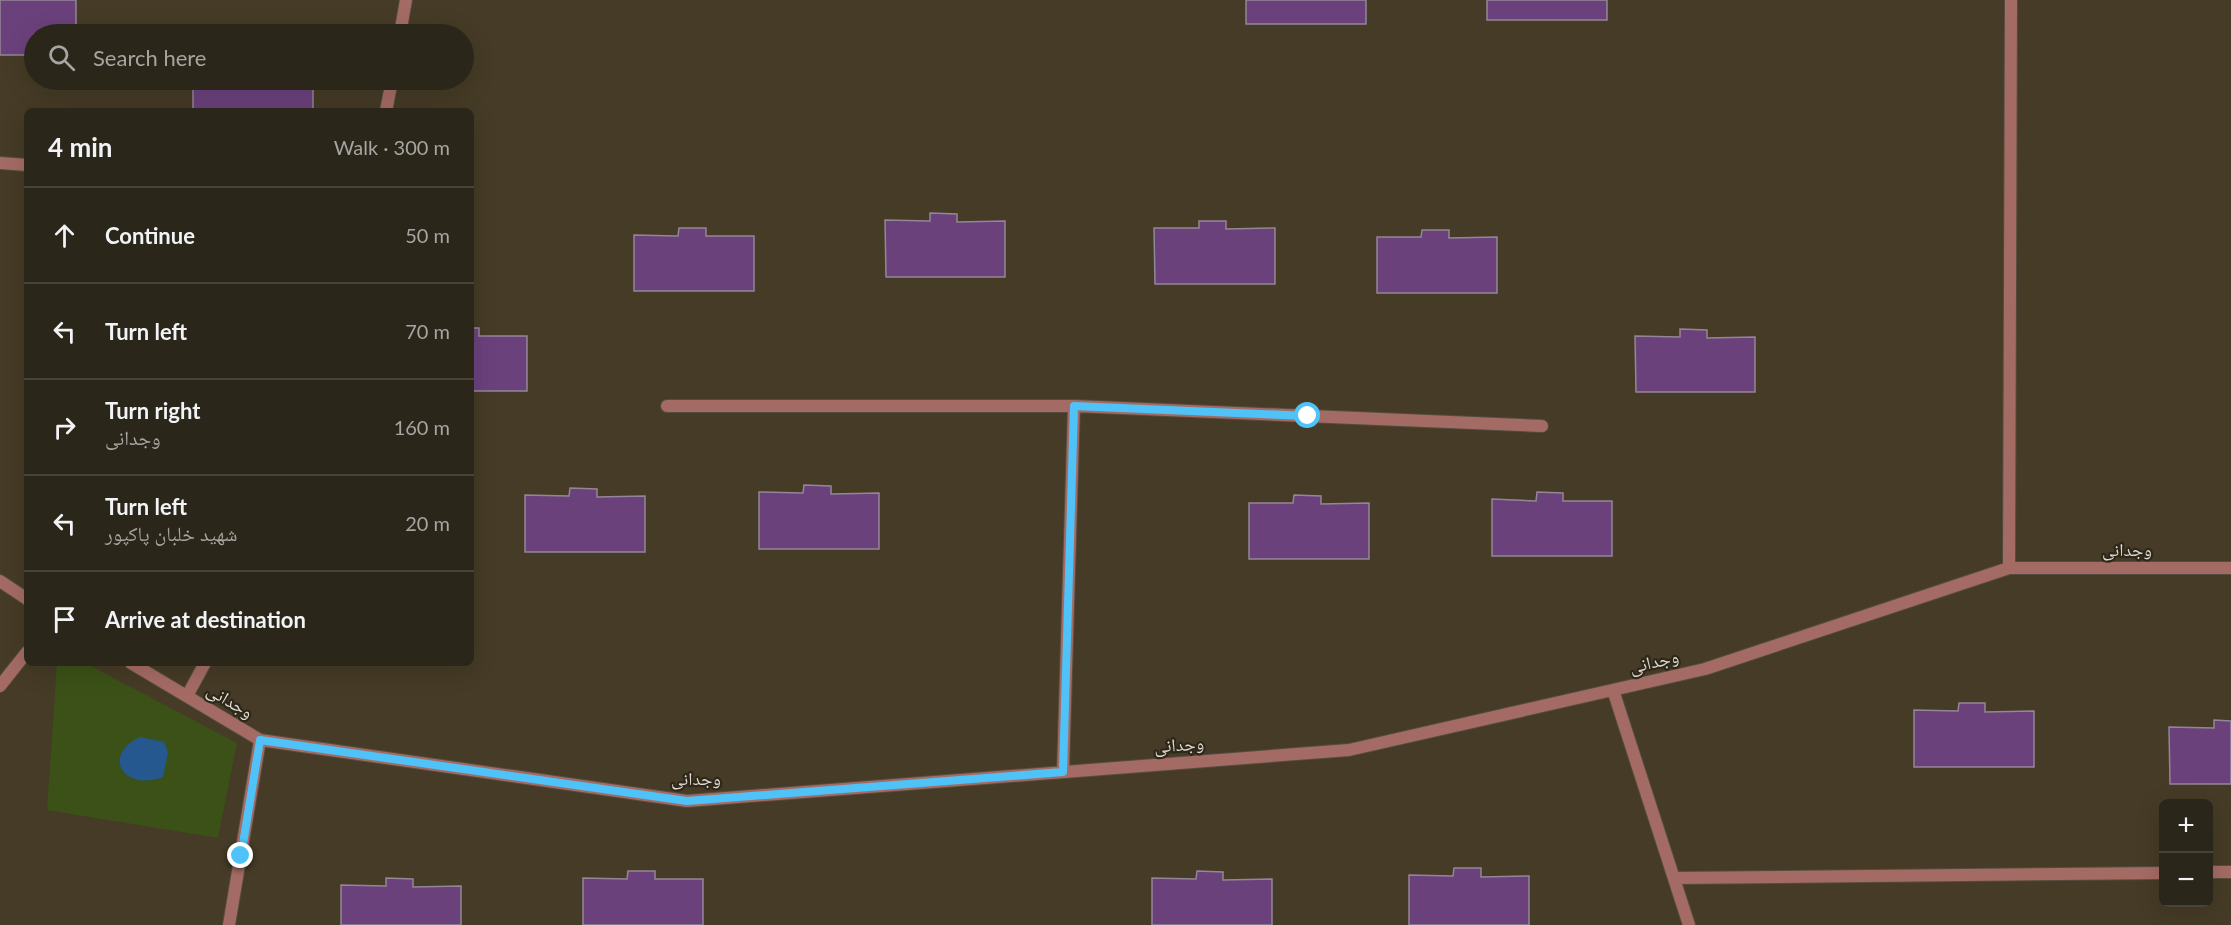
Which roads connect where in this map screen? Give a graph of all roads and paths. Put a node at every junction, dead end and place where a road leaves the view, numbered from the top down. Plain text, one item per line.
1 (406, 0) edge
2 (2012, 0) edge
3 (402, 24) edge
4 (390, 90) edge
5 (387, 108) edge
6 (0, 163) edge
7 (24, 165) edge
8 (667, 406) dead end
9 (1074, 406) junction
10 (1542, 426) dead end
11 (2010, 568) junction
12 (2231, 568) edge
13 (0, 581) edge
14 (24, 597) edge
15 (24, 656) edge
16 (136, 666) edge
17 (203, 666) edge
18 (0, 686) edge
19 (1613, 690) junction
20 (187, 696) junction
21 (260, 740) junction
22 (1063, 772) junction
23 (2213, 872) edge
24 (2231, 872) edge
25 (2159, 873) edge
26 (1674, 878) junction
27 (229, 925) edge
28 (1689, 925) edge

1 - 3 street
2 - 11 street
4 - 5 street
6 - 7 street
8 - 9 street
9 - 10 street
9 - 22 street
11 - 12 street, وجدانی
11 - 19 street, وجدانی
13 - 14 street
15 - 18 street
16 - 20 street, وجدانی
17 - 20 street
19 - 22 street, وجدانی
19 - 26 street
20 - 21 street, وجدانی
21 - 22 street, وجدانی
21 - 27 street
23 - 24 street
25 - 26 street
26 - 28 street

